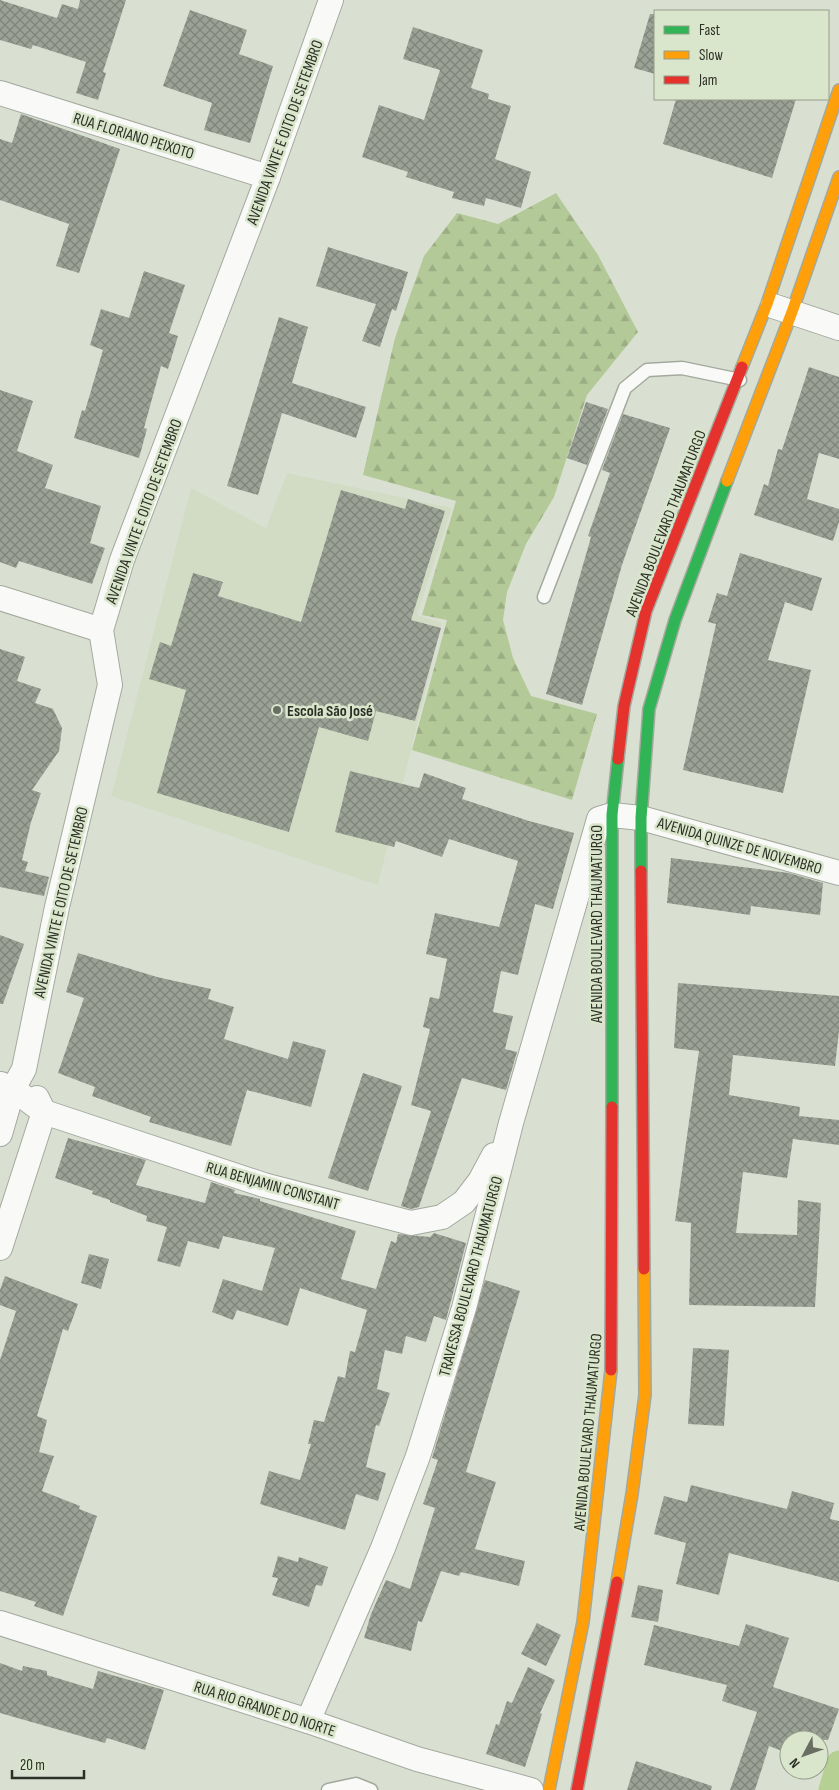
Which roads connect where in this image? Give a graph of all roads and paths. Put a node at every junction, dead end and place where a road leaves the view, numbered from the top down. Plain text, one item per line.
1 (332, 0) edge
2 (839, 90) edge
3 (0, 93) edge
4 (268, 177) junction
5 (839, 177) edge
6 (834, 209) edge
7 (767, 304) junction
8 (792, 312) junction
9 (839, 328) edge
10 (738, 380) junction
11 (761, 389) junction
12 (544, 597) dead end
13 (0, 598) edge
14 (101, 630) junction
15 (606, 817) junction
16 (641, 818) junction
17 (839, 873) edge
18 (12, 1080) edge
19 (44, 1112) junction
20 (511, 1123) junction
21 (0, 1134) edge
22 (620, 1197) junction
23 (644, 1198) junction
24 (0, 1248) edge
25 (0, 1623) edge
26 (308, 1721) junction
27 (328, 1790) edge
28 (371, 1790) edge
29 (531, 1790) edge
30 (549, 1790) edge
31 (577, 1790) edge

1 - 4 street, AVENIDA VINTE E OITO DE SETEMBRO
2 - 7 main road, AVENIDA BOULEVARD THAUMATURGO
3 - 4 street, RUA FLORIANO PEIXOTO
4 - 14 street, AVENIDA VINTE E OITO DE SETEMBRO
5 - 6 main road
6 - 8 main road
7 - 8 street
7 - 10 main road, AVENIDA BOULEVARD THAUMATURGO
8 - 9 street
8 - 11 main road
10 - 11 lane
10 - 12 lane
10 - 15 main road, AVENIDA BOULEVARD THAUMATURGO
11 - 16 main road
13 - 14 street
14 - 18 street, AVENIDA VINTE E OITO DE SETEMBRO
15 - 16 street, AVENIDA QUINZE DE NOVEMBRO
15 - 20 street, TRAVESSA BOULEVARD THAUMATURGO
15 - 22 main road, AVENIDA BOULEVARD THAUMATURGO
16 - 17 street, AVENIDA QUINZE DE NOVEMBRO
16 - 23 main road
18 - 19 street, RUA BENJAMIN CONSTANT
18 - 21 street, AVENIDA VINTE E OITO DE SETEMBRO
19 - 20 street, RUA BENJAMIN CONSTANT
19 - 24 street
20 - 26 street, TRAVESSA BOULEVARD THAUMATURGO
22 - 23 main road
22 - 30 main road, AVENIDA BOULEVARD THAUMATURGO
23 - 31 main road
25 - 26 street, RUA RIO GRANDE DO NORTE
26 - 29 street, RUA RIO GRANDE DO NORTE
27 - 28 lane

